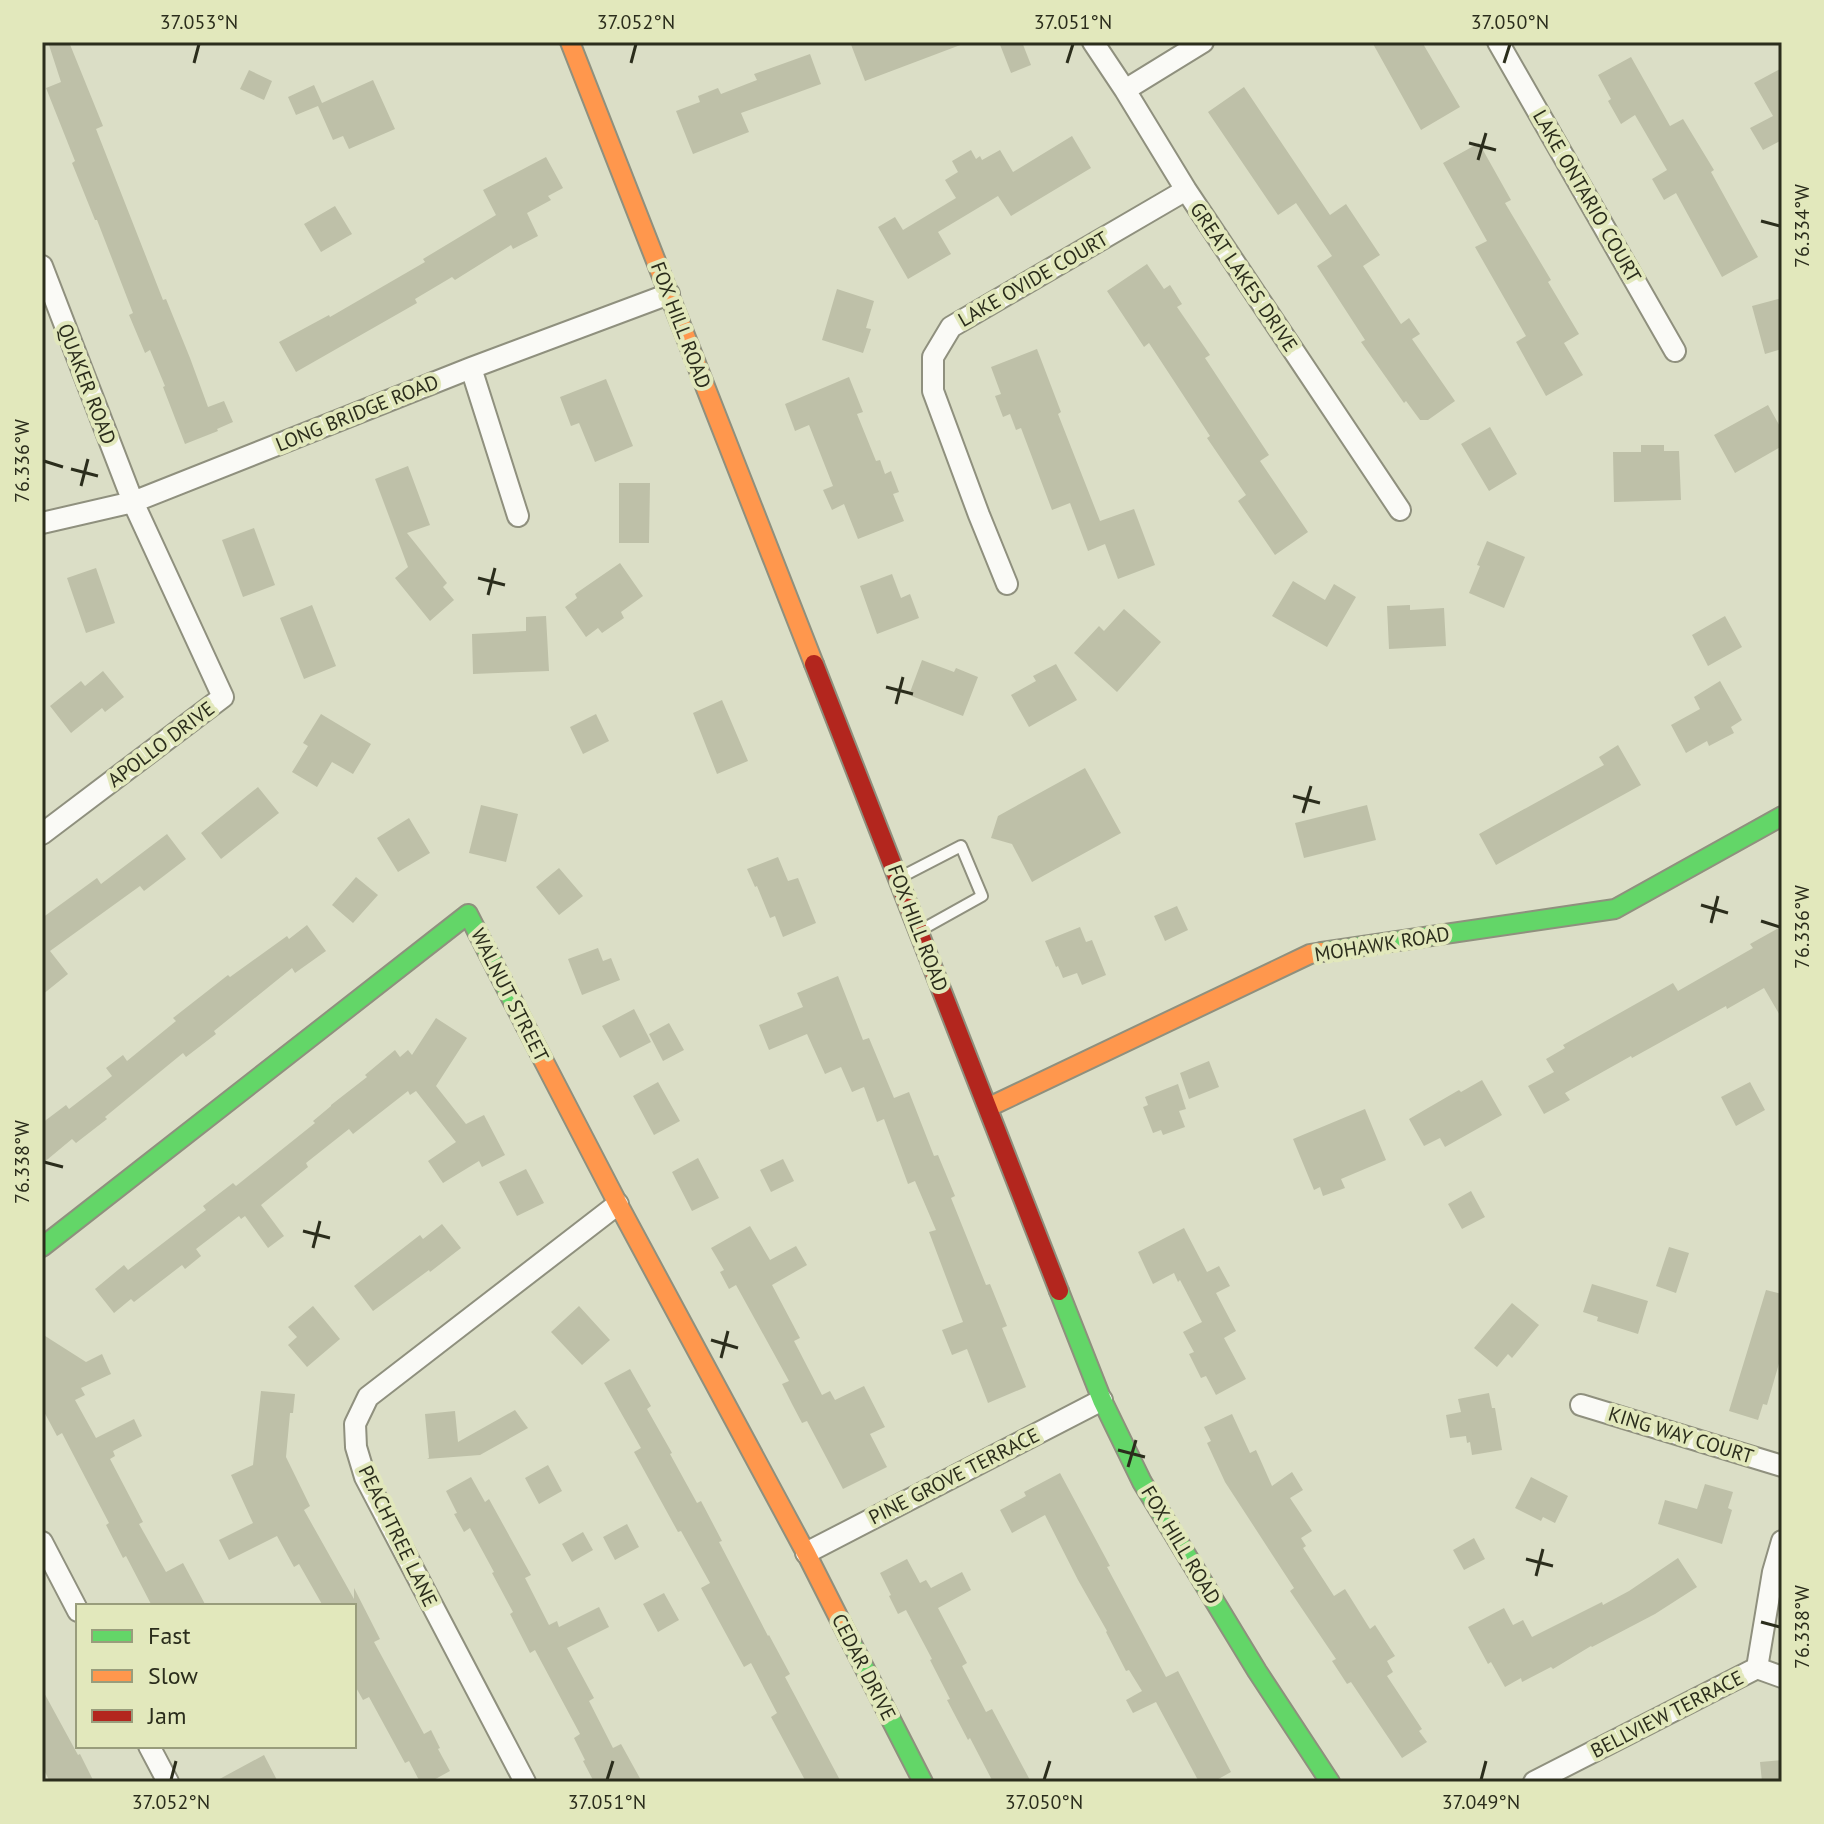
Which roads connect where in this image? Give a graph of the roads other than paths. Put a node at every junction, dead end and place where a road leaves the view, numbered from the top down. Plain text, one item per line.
1 (570, 42) edge
2 (1093, 42) edge
3 (1203, 42) edge
4 (1498, 42) edge
5 (1125, 90) junction
6 (1186, 190) junction
7 (42, 266) edge
8 (669, 294) junction
9 (1675, 351) dead end
10 (471, 368) junction
11 (133, 502) junction
12 (1400, 510) dead end
13 (518, 516) dead end
14 (42, 523) edge
15 (1007, 584) dead end
16 (1782, 816) edge
17 (42, 834) edge
18 (899, 878) junction
19 (920, 931) junction
20 (989, 1107) junction
21 (618, 1204) junction
22 (42, 1247) edge
23 (1102, 1400) junction
24 (1581, 1405) dead end
25 (1782, 1466) edge
26 (1782, 1541) edge
27 (42, 1542) edge
28 (806, 1553) junction
29 (76, 1607) edge
30 (1757, 1668) junction
31 (1782, 1677) edge
32 (150, 1748) edge
33 (168, 1782) edge
34 (525, 1782) edge
35 (923, 1782) edge
36 (1330, 1782) edge
37 (1534, 1782) edge

1 - 8 street, FOX HILL ROAD
2 - 5 street, GREAT LAKES DRIVE
3 - 5 street
4 - 9 street, LAKE ONTARIO COURT
5 - 6 street, GREAT LAKES DRIVE
6 - 12 street, GREAT LAKES DRIVE
6 - 15 street, LAKE OVIDE COURT
7 - 11 street, QUAKER ROAD
8 - 10 street, LONG BRIDGE ROAD
8 - 18 street, FOX HILL ROAD
10 - 11 street, LONG BRIDGE ROAD
10 - 13 street
11 - 14 street, LONG BRIDGE ROAD
11 - 17 street, APOLLO DRIVE
16 - 20 street, MOHAWK ROAD
18 - 19 street, FOX HILL ROAD
18 - 19 lane
19 - 20 street, FOX HILL ROAD
20 - 23 street, FOX HILL ROAD
21 - 22 street, WALNUT STREET
21 - 28 street, WALNUT STREET
21 - 34 street, PEACHTREE LANE
23 - 28 street, PINE GROVE TERRACE
23 - 36 street, FOX HILL ROAD
24 - 25 street, KING WAY COURT
26 - 30 street
27 - 29 street
28 - 35 street, CEDAR DRIVE
30 - 31 street
30 - 37 street, BELLVIEW TERRACE
32 - 33 street

